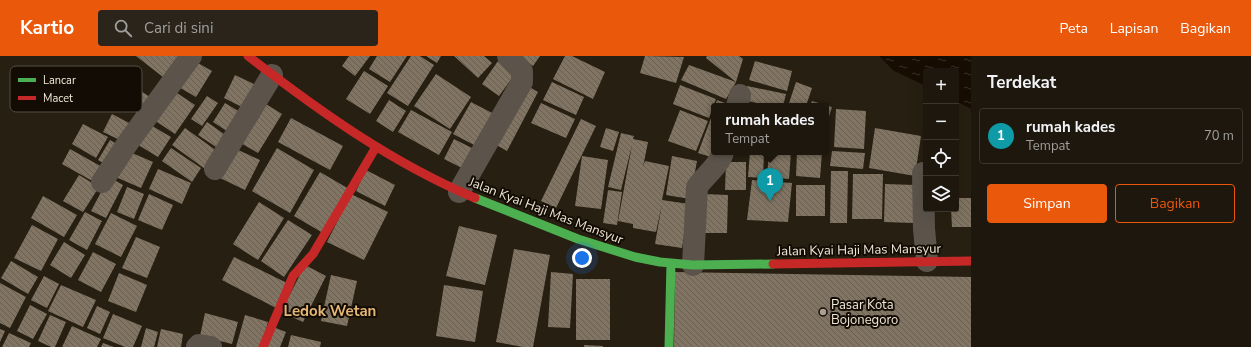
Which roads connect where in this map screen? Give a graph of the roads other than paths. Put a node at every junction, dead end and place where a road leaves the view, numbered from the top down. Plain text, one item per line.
1 (191, 56) edge
2 (248, 56) edge
3 (508, 56) edge
4 (272, 75) junction
5 (376, 147) junction
6 (722, 155) edge
7 (215, 169) dead end
8 (923, 176) edge
9 (102, 182) dead end
10 (459, 192) junction
11 (971, 261) edge
12 (927, 262) junction
13 (671, 263) junction
14 (693, 265) junction
15 (197, 347) edge
16 (211, 347) edge
17 (263, 347) edge
18 (669, 347) edge

1 - 9 street
2 - 4 main road, Jalan Kyai Haji Mas Mansyur
3 - 10 street
4 - 5 main road, Jalan Kyai Haji Mas Mansyur
4 - 7 street
5 - 10 main road, Jalan Kyai Haji Mas Mansyur
5 - 17 main road
6 - 14 street
8 - 12 street
10 - 13 main road, Jalan Kyai Haji Mas Mansyur
11 - 12 main road, Jalan Kyai Haji Mas Mansyur
12 - 14 main road, Jalan Kyai Haji Mas Mansyur
13 - 14 main road, Jalan Kyai Haji Mas Mansyur
13 - 18 main road
15 - 16 street

